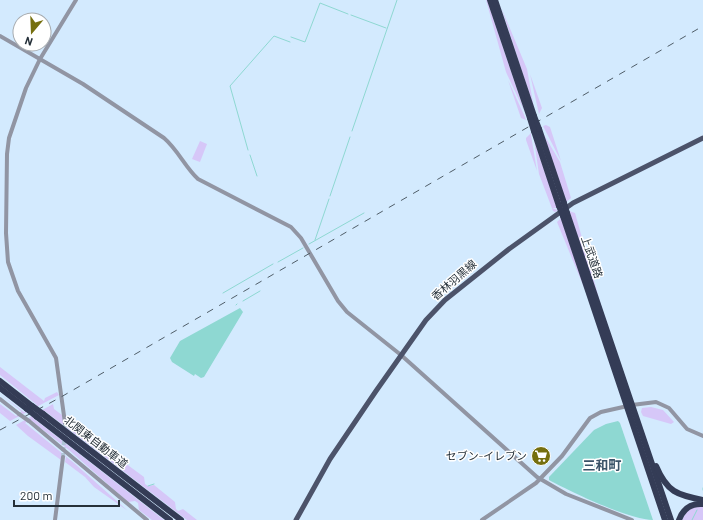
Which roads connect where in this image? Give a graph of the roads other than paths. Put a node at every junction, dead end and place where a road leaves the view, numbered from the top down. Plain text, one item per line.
1 (76, 0) edge
2 (490, 0) edge
3 (495, 0) edge
4 (0, 36) edge
5 (40, 59) junction
6 (532, 117) junction
7 (703, 138) edge
8 (401, 355) junction
9 (0, 381) edge
10 (0, 388) edge
11 (0, 399) edge
12 (629, 405) junction
13 (30, 407) junction
14 (40, 415) junction
15 (65, 423) tunnel mouth
16 (642, 434) junction
17 (703, 436) edge
18 (63, 457) tunnel mouth
19 (540, 479) junction
20 (656, 494) junction
21 (703, 500) edge
22 (703, 504) edge
23 (55, 520) edge
24 (147, 520) edge
25 (170, 520) edge
26 (180, 520) edge
27 (296, 520) edge
28 (482, 520) edge
29 (632, 520) edge
30 (662, 520) edge
31 (665, 520) edge
32 (671, 520) edge
33 (679, 520) edge

1 - 5 street
2 - 6 highway, 上武道路
3 - 6 highway, 上武道路
4 - 5 street
5 - 8 street
5 - 15 street
6 - 12 highway, 上武道路, bridge
7 - 8 main road, 香林羽黒線
8 - 19 street
8 - 27 main road, 香林羽黒線
9 - 13 highway, 北関東自動車道
10 - 13 highway, 北関東自動車道
11 - 24 street, bridge
12 - 16 highway, 上武道路
12 - 17 street
12 - 19 street
12 - 20 highway, 上武道路
13 - 14 highway, 北関東自動車道, bridge
14 - 25 highway, 北関東自動車道
14 - 26 highway, 北関東自動車道
16 - 21 highway
16 - 32 highway, 上武道路
18 - 23 street
19 - 28 street
19 - 29 street
20 - 30 highway
20 - 31 highway, 上武道路
22 - 33 highway

